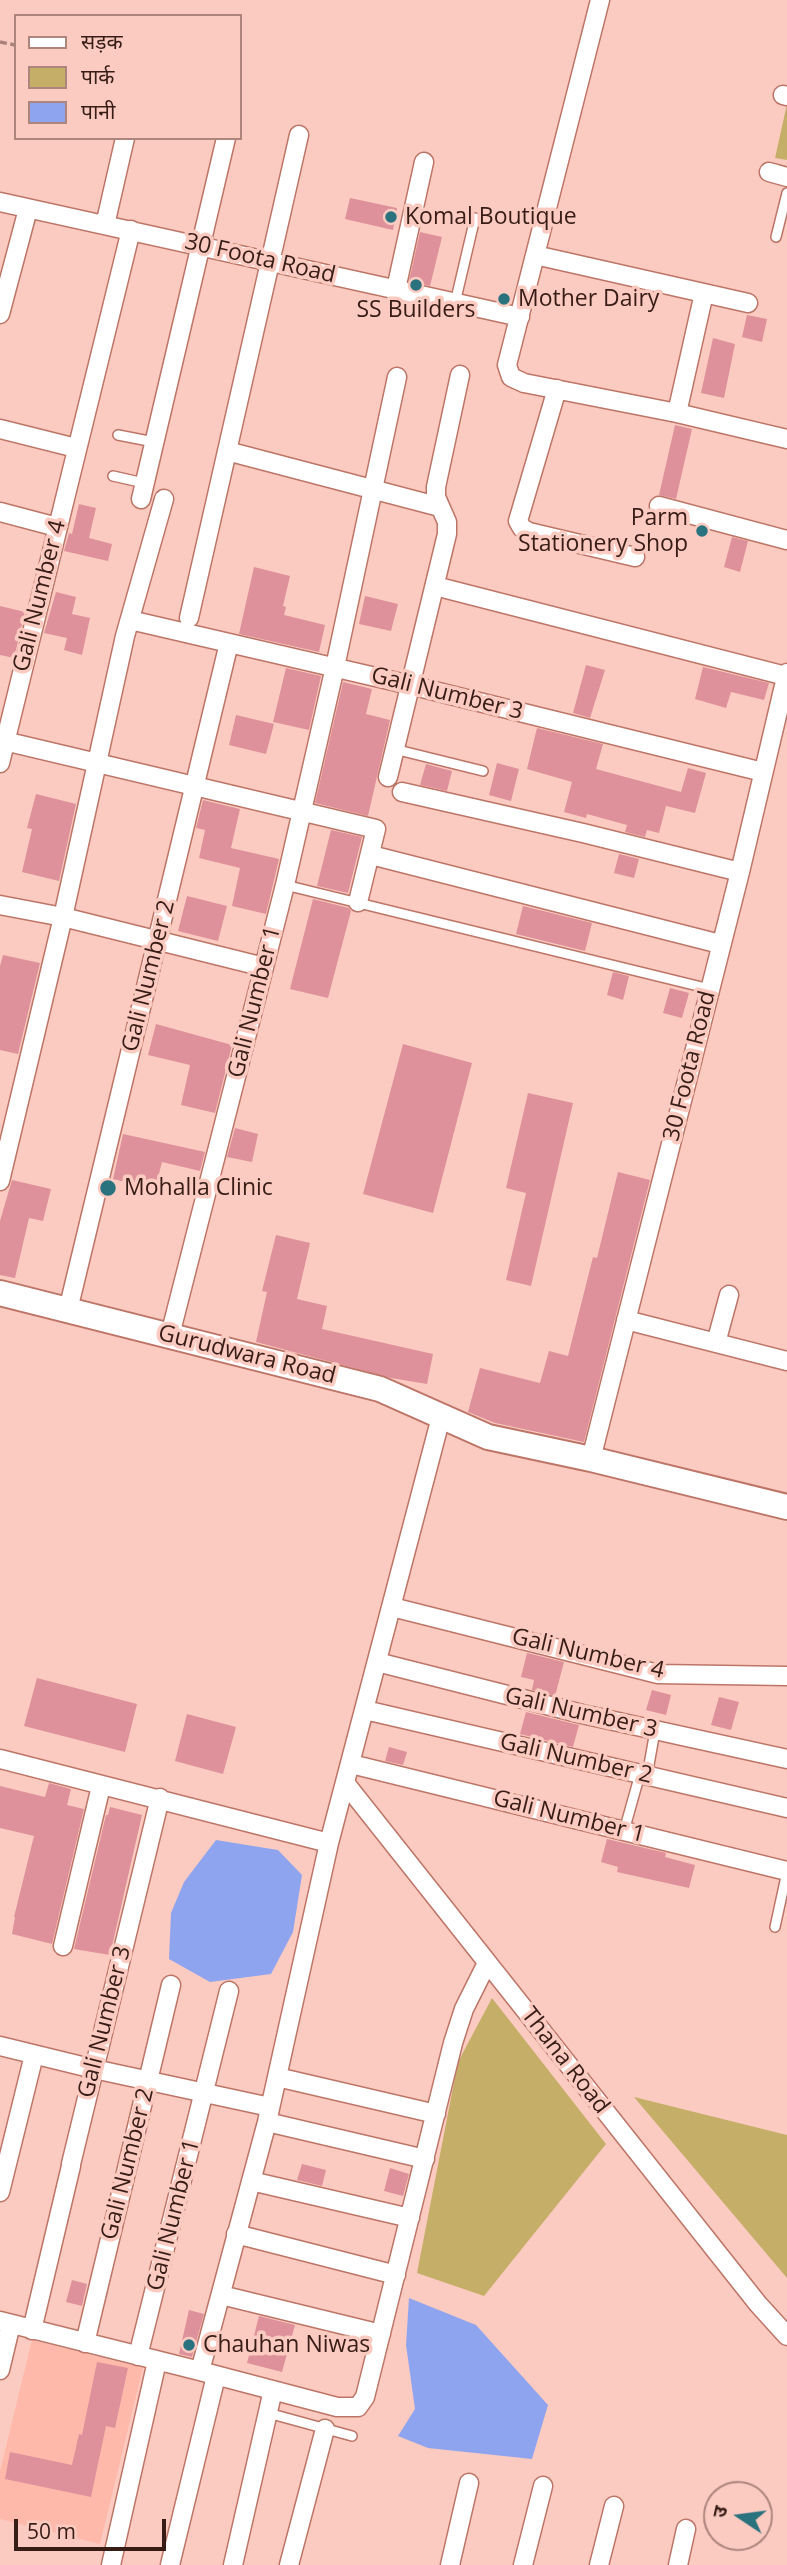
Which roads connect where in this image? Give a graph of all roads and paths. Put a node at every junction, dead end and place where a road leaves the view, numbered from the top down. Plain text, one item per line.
1 (600, 0) edge
2 (299, 135) dead end
3 (125, 140) edge
4 (225, 140) edge
5 (424, 162) dead end
6 (769, 172) dead end
7 (787, 177) edge
8 (787, 193) edge
9 (0, 202) edge
10 (28, 209) junction
11 (475, 218) dead end
12 (105, 225) junction
13 (131, 230) junction
14 (776, 237) dead end
15 (199, 245) junction
16 (535, 255) junction
17 (270, 261) junction
18 (396, 289) junction
19 (704, 293) junction
20 (455, 303) junction
21 (748, 303) dead end
22 (0, 314) edge
23 (520, 317) junction
24 (460, 375) dead end
25 (397, 377) dead end
26 (557, 389) junction
27 (677, 413) junction
28 (0, 429) edge
29 (118, 435) dead end
30 (787, 439) edge
31 (154, 442) junction
32 (76, 448) junction
33 (227, 451) junction
34 (113, 476) dead end
35 (373, 490) junction
36 (142, 491) joint
37 (164, 499) dead end
38 (659, 506) dead end
39 (440, 507) junction
40 (0, 512) edge
41 (57, 527) junction
42 (787, 540) edge
43 (635, 556) dead end
44 (435, 586) junction
45 (189, 618) dead end
46 (127, 628) junction
47 (229, 643) junction
48 (335, 667) junction
49 (787, 675) edge
50 (410, 685) junction
51 (3, 741) edge
52 (394, 749) junction
53 (0, 763) edge
54 (97, 763) junction
55 (483, 771) dead end
56 (763, 772) junction
57 (388, 777) dead end
58 (195, 786) junction
59 (402, 792) dead end
60 (302, 811) junction
61 (371, 855) junction
62 (740, 872) junction
63 (285, 885) junction
64 (358, 902) junction
65 (0, 905) edge
66 (63, 917) junction
67 (158, 940) junction
68 (720, 944) junction
69 (264, 967) junction
70 (710, 989) junction
71 (0, 1181) edge
72 (0, 1293) edge
73 (729, 1295) dead end
74 (68, 1310) junction
75 (626, 1320) junction
76 (170, 1335) junction
77 (716, 1343) junction
78 (787, 1361) edge
79 (441, 1417) junction
80 (591, 1459) junction
81 (787, 1507) edge
82 (391, 1607) junction
83 (377, 1662) junction
84 (787, 1676) edge
85 (365, 1710) junction
86 (655, 1731) junction
87 (0, 1759) edge
88 (787, 1759) edge
89 (351, 1764) junction
90 (643, 1775) junction
91 (346, 1784) junction
92 (101, 1786) junction
93 (160, 1798) junction
94 (787, 1808) edge
95 (624, 1831) junction
96 (329, 1843) junction
97 (787, 1871) edge
98 (775, 1927) dead end
99 (63, 1946) dead end
100 (487, 1963) junction
101 (171, 1985) dead end
102 (229, 1992) dead end
103 (0, 2046) edge
104 (34, 2054) junction
105 (94, 2069) junction
106 (277, 2077) junction
107 (148, 2081) junction
108 (204, 2093) junction
109 (436, 2114) junction
110 (268, 2115) junction
111 (425, 2159) junction
112 (251, 2181) junction
113 (0, 2192) edge
114 (410, 2218) junction
115 (236, 2234) junction
116 (396, 2275) junction
117 (220, 2295) junction
118 (6, 2322) edge
119 (32, 2330) junction
120 (381, 2334) junction
121 (787, 2336) edge
122 (85, 2343) junction
123 (138, 2356) junction
124 (157, 2361) junction
125 (0, 2370) edge
126 (208, 2373) junction
127 (273, 2390) junction
128 (268, 2413) junction
129 (325, 2429) junction
130 (352, 2436) dead end
131 (469, 2483) dead end
132 (543, 2486) dead end
133 (614, 2506) dead end
134 (686, 2529) dead end
135 (110, 2565) edge
136 (170, 2565) edge
137 (233, 2565) edge
138 (289, 2565) edge
139 (450, 2565) edge
140 (523, 2565) edge
141 (599, 2565) edge
142 (678, 2565) edge

1 - 16 street
2 - 17 street
3 - 12 street
4 - 15 street
5 - 18 street
6 - 7 street
8 - 14 lane
9 - 10 street, 30 Foota Road
10 - 12 street, 30 Foota Road
10 - 22 street
11 - 20 lane
12 - 13 street, 30 Foota Road
13 - 15 street, 30 Foota Road
13 - 32 street, Gali Number 4
15 - 17 street, 30 Foota Road
15 - 31 street
16 - 19 street
16 - 23 street
17 - 18 street, 30 Foota Road
17 - 33 street
18 - 20 street, 30 Foota Road
19 - 21 street
19 - 27 street
20 - 23 street, 30 Foota Road
23 - 26 street
24 - 39 street
25 - 35 street, Gali Number 1
26 - 27 street
26 - 43 street
27 - 30 street
28 - 32 street
29 - 31 lane
31 - 36 street
32 - 41 street, Gali Number 4
33 - 35 street
33 - 45 street
34 - 36 lane
35 - 39 street
35 - 48 street, Gali Number 1
37 - 46 street
38 - 42 street
39 - 44 street
40 - 41 street
41 - 51 street, Gali Number 4
44 - 49 street
44 - 50 street
46 - 47 street, Gali Number 3
46 - 54 street
47 - 48 street, Gali Number 3
47 - 58 street, Gali Number 2
48 - 50 street, Gali Number 3
48 - 60 street, Gali Number 1
49 - 56 street, 30 Foota Road
50 - 52 street
50 - 56 street, Gali Number 3
51 - 53 street, Gali Number 4
51 - 54 street
52 - 55 lane
52 - 57 street
54 - 58 street
54 - 66 street
56 - 62 street, 30 Foota Road
58 - 60 street
58 - 67 street, Gali Number 2
59 - 62 street
60 - 61 street
60 - 63 street, Gali Number 1
61 - 64 street
61 - 68 street
62 - 68 street, 30 Foota Road
63 - 64 lane
63 - 69 street, Gali Number 1
64 - 70 lane
65 - 66 street
66 - 67 street
66 - 71 street
67 - 69 street
67 - 74 street, Gali Number 2
68 - 70 street, 30 Foota Road
69 - 76 street, Gali Number 1
70 - 75 street, 30 Foota Road
72 - 74 street, Gurudwara Road
73 - 77 street
74 - 76 street, Gurudwara Road
75 - 77 street
75 - 80 street, 30 Foota Road
76 - 79 street, Gurudwara Road
77 - 78 street
79 - 80 street, Gurudwara Road
79 - 82 street
80 - 81 street, Gurudwara Road
82 - 83 street
82 - 84 street, Gali Number 4
83 - 85 street
83 - 86 street, Gali Number 3
85 - 89 street
85 - 90 street, Gali Number 2
86 - 88 street, Gali Number 3
86 - 90 lane
87 - 92 street
89 - 91 street
89 - 95 street, Gali Number 1
90 - 94 street, Gali Number 2
90 - 95 lane
91 - 96 street
91 - 100 street, Thana Road
92 - 93 street
92 - 99 street
93 - 96 street
93 - 105 street, Gali Number 3
95 - 97 street, Gali Number 1
96 - 106 street
97 - 98 lane
100 - 109 street
100 - 121 street, Thana Road
101 - 107 street, Gali Number 2
102 - 108 street, Gali Number 1
103 - 104 street
104 - 105 street
104 - 113 street
105 - 107 street
105 - 119 street, Gali Number 3
106 - 109 street
106 - 110 street
107 - 108 street
107 - 122 street, Gali Number 2
108 - 110 street
108 - 123 street, Gali Number 1
109 - 111 street
110 - 111 street
110 - 112 street
111 - 114 street
112 - 114 street
112 - 115 street
114 - 116 street
115 - 116 street
115 - 117 street
116 - 120 street
117 - 120 street
117 - 126 street
118 - 119 street
118 - 125 street
119 - 122 street
120 - 127 street
122 - 123 street
123 - 124 street
124 - 126 street
124 - 135 street
126 - 127 street
126 - 136 street
127 - 128 street
128 - 129 lane
128 - 137 street
129 - 130 lane
129 - 138 street
131 - 139 street
132 - 140 street
133 - 141 street
134 - 142 street

